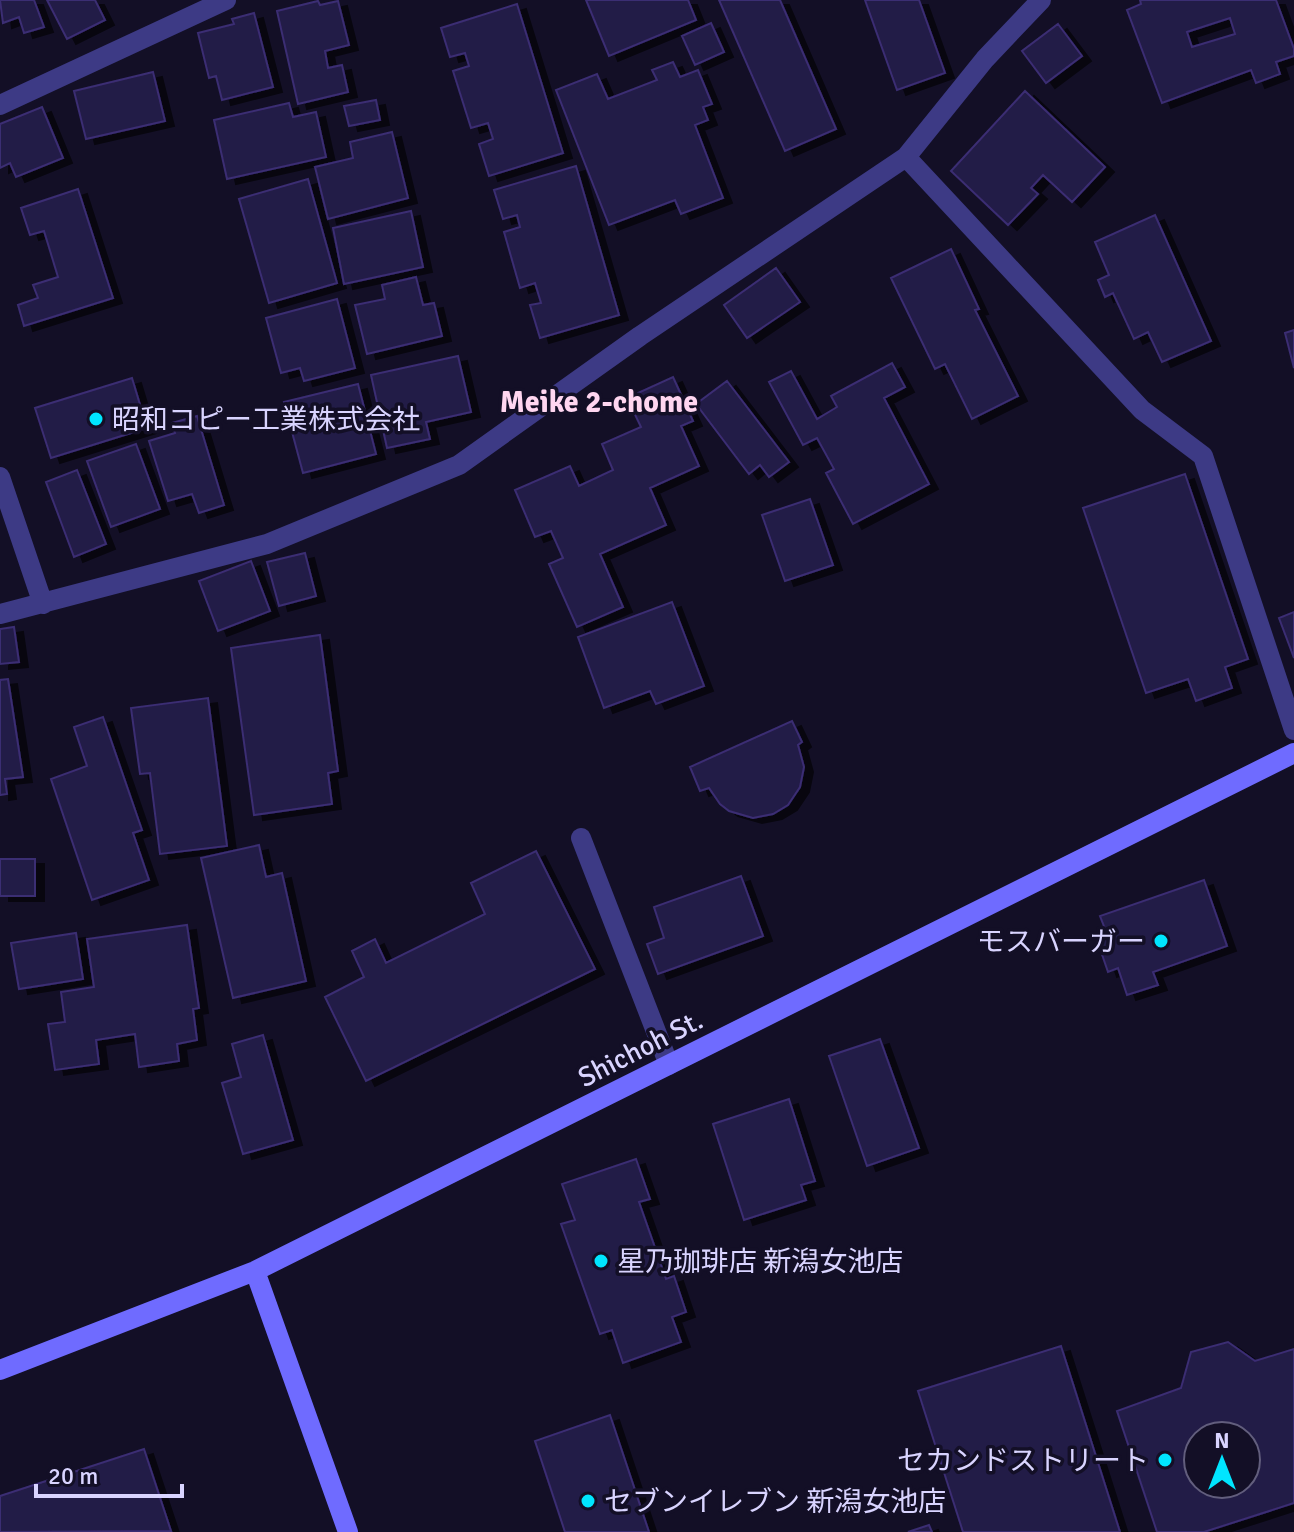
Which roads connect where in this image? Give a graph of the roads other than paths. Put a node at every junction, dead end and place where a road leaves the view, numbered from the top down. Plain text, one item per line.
1 (226, 0) edge
2 (1041, 0) edge
3 (0, 105) edge
4 (906, 157) junction
5 (0, 477) edge
6 (43, 604) junction
7 (0, 614) edge
8 (1294, 730) edge
9 (1294, 753) edge
10 (581, 838) dead end
11 (669, 1065) junction
12 (255, 1271) junction
13 (1, 1365) edge
14 (348, 1532) edge

1 - 3 street
2 - 4 street
4 - 6 street
4 - 8 street
5 - 6 street
6 - 7 street
9 - 11 street, Shichoh St.
10 - 11 street
11 - 12 street, Shichoh St.
12 - 13 street, Shichoh St.
12 - 14 street

